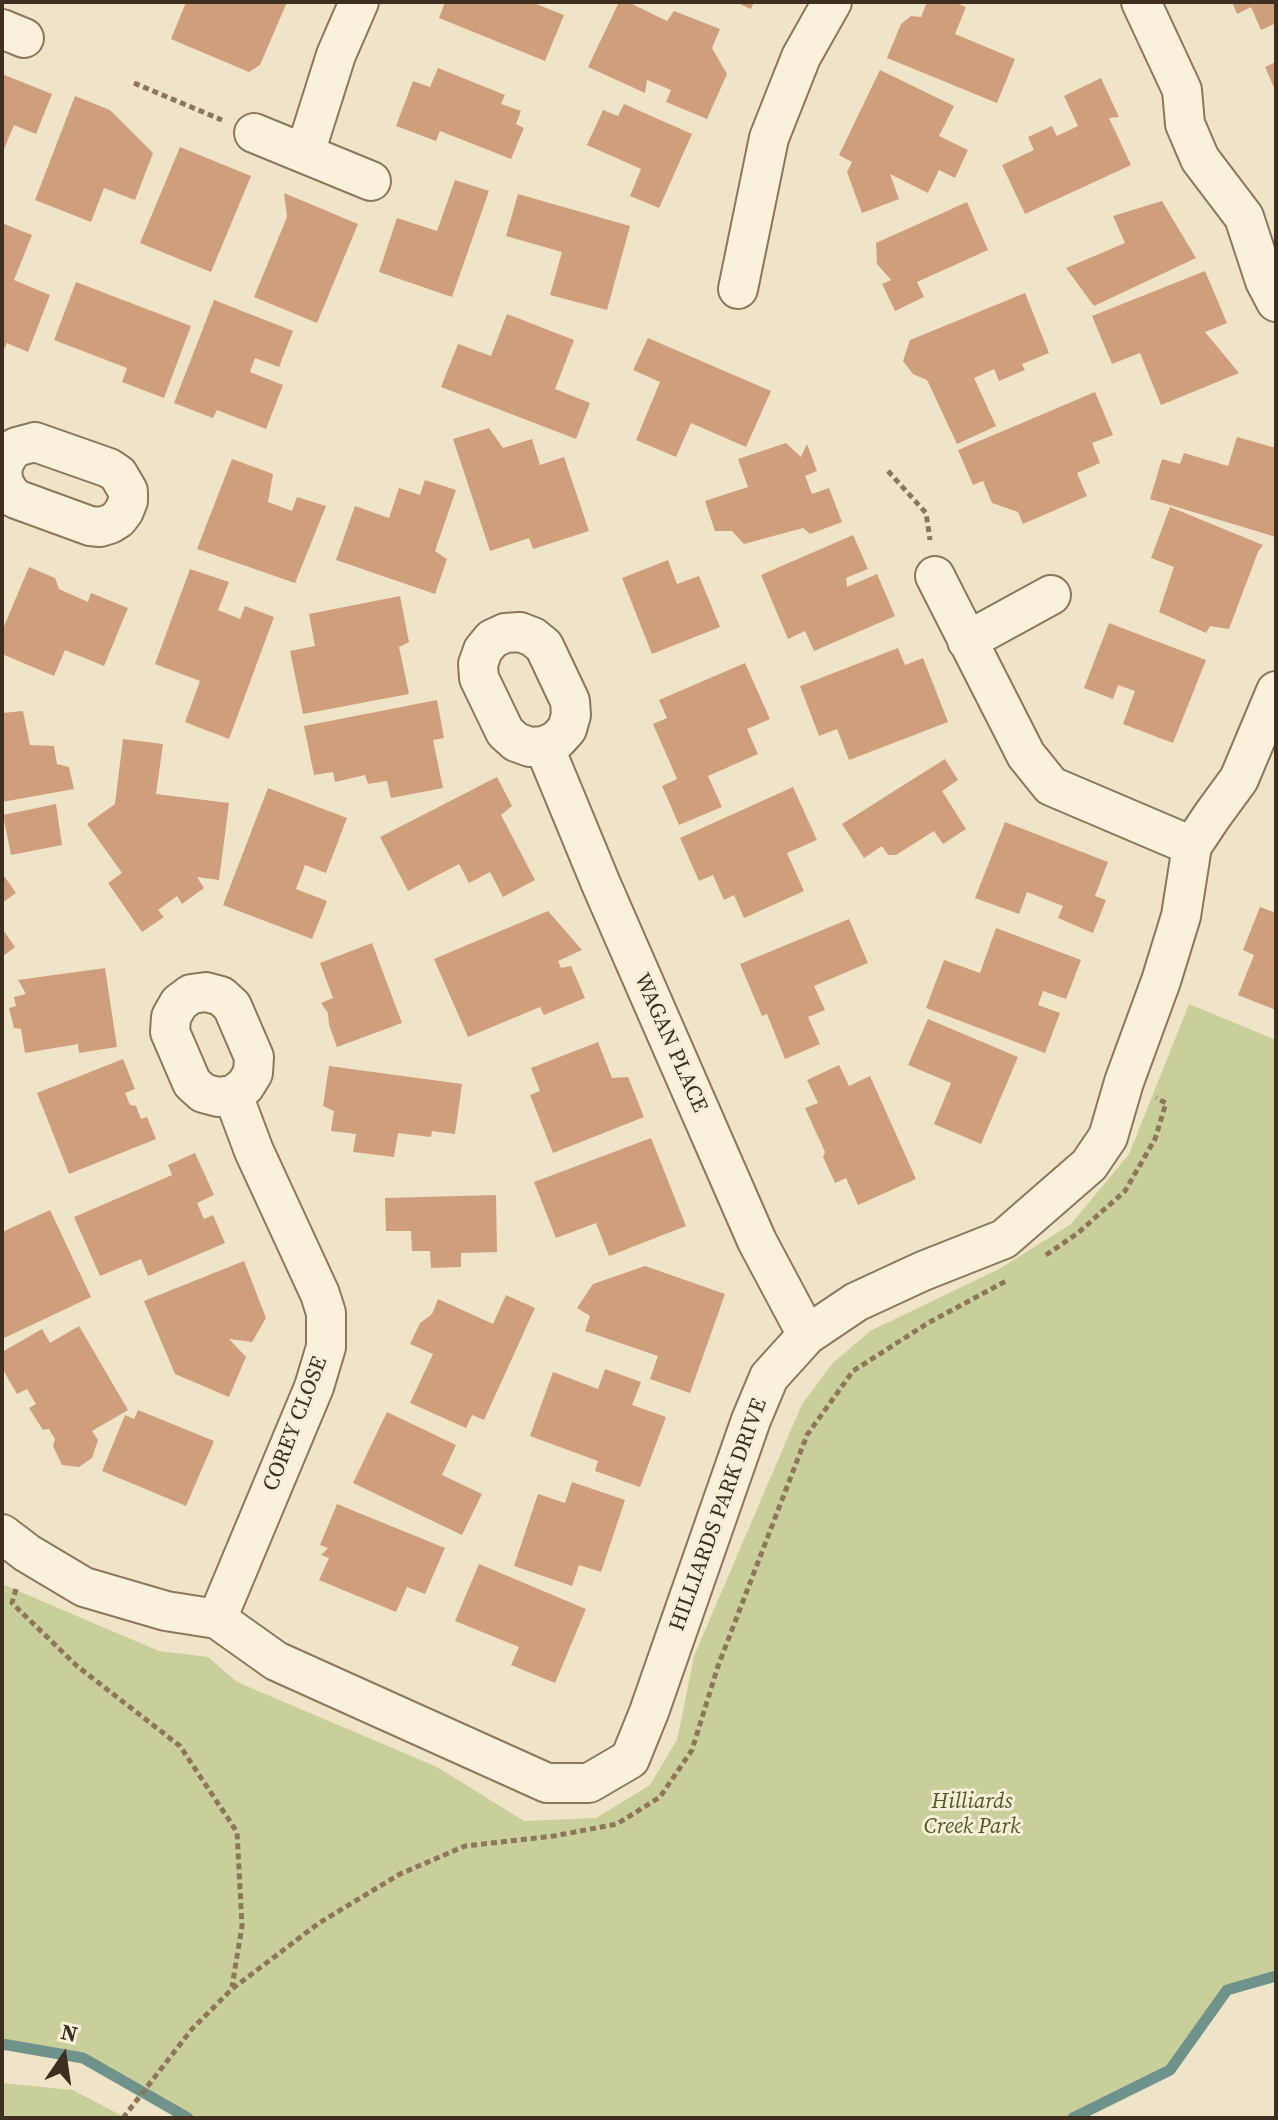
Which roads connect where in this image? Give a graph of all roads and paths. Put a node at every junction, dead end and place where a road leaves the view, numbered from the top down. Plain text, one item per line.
1 (359, 2) edge
2 (832, 2) edge
3 (1141, 2) edge
4 (134, 83) dead end
5 (254, 133) joint
6 (305, 153) junction
7 (371, 181) dead end
8 (738, 289) dead end
9 (1276, 302) edge
10 (888, 471) dead end
11 (935, 576) joint
12 (1051, 595) dead end
13 (967, 641) junction
14 (1276, 691) edge
15 (544, 746) dead end
16 (1192, 846) junction
17 (233, 1095) dead end
18 (807, 1335) junction
19 (14, 1544) edge
20 (217, 1619) junction
21 (232, 1989) dead end
22 (192, 2029) dead end
23 (123, 2118) edge

1 - 6 street
2 - 8 street
3 - 9 street
4 - 5 path
5 - 6 street
6 - 7 street
10 - 11 path
11 - 13 street
12 - 13 street
13 - 16 street
14 - 16 street, HILLIARDS PARK DRIVE
15 - 18 street, WAGAN PLACE
16 - 18 street, HILLIARDS PARK DRIVE
17 - 20 street, COREY CLOSE
18 - 20 street, HILLIARDS PARK DRIVE
19 - 20 street, HILLIARDS PARK DRIVE
19 - 21 path
22 - 23 path

